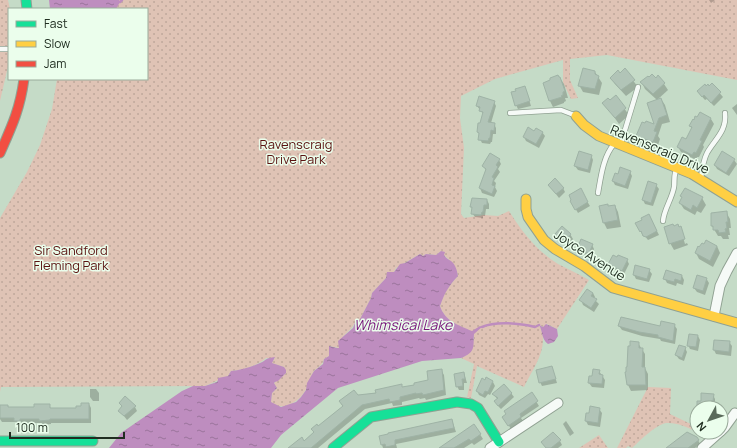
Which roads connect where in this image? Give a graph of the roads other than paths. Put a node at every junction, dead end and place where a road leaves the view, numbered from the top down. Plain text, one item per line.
1 (24, 80) edge
2 (638, 87) dead end
3 (510, 113) dead end
4 (725, 113) dead end
5 (576, 116) joint
6 (618, 144) junction
7 (0, 154) edge
8 (678, 168) junction
9 (701, 178) junction
10 (598, 193) dead end
11 (526, 199) dead end
12 (737, 202) edge
13 (662, 221) dead end
14 (737, 253) edge
15 (714, 316) junction
16 (737, 323) edge
17 (558, 403) dead end
18 (735, 413) dead end
19 (729, 421) edge
20 (712, 440) edge
21 (0, 441) edge
22 (93, 441) dead end
23 (499, 442) junction
24 (333, 448) edge
25 (490, 448) edge
26 (702, 448) edge

1 - 7 street
2 - 6 lane
3 - 5 lane
4 - 9 lane
5 - 6 street, Ravenscraig Drive
6 - 8 street, Ravenscraig Drive
6 - 10 lane
8 - 9 street, Ravenscraig Drive
8 - 13 lane
9 - 12 street, Ravenscraig Drive
11 - 15 street, Joyce Avenue
14 - 15 street
15 - 16 street, Joyce Avenue
17 - 23 street
18 - 19 street
20 - 26 street
21 - 22 street
23 - 24 street
23 - 25 street

